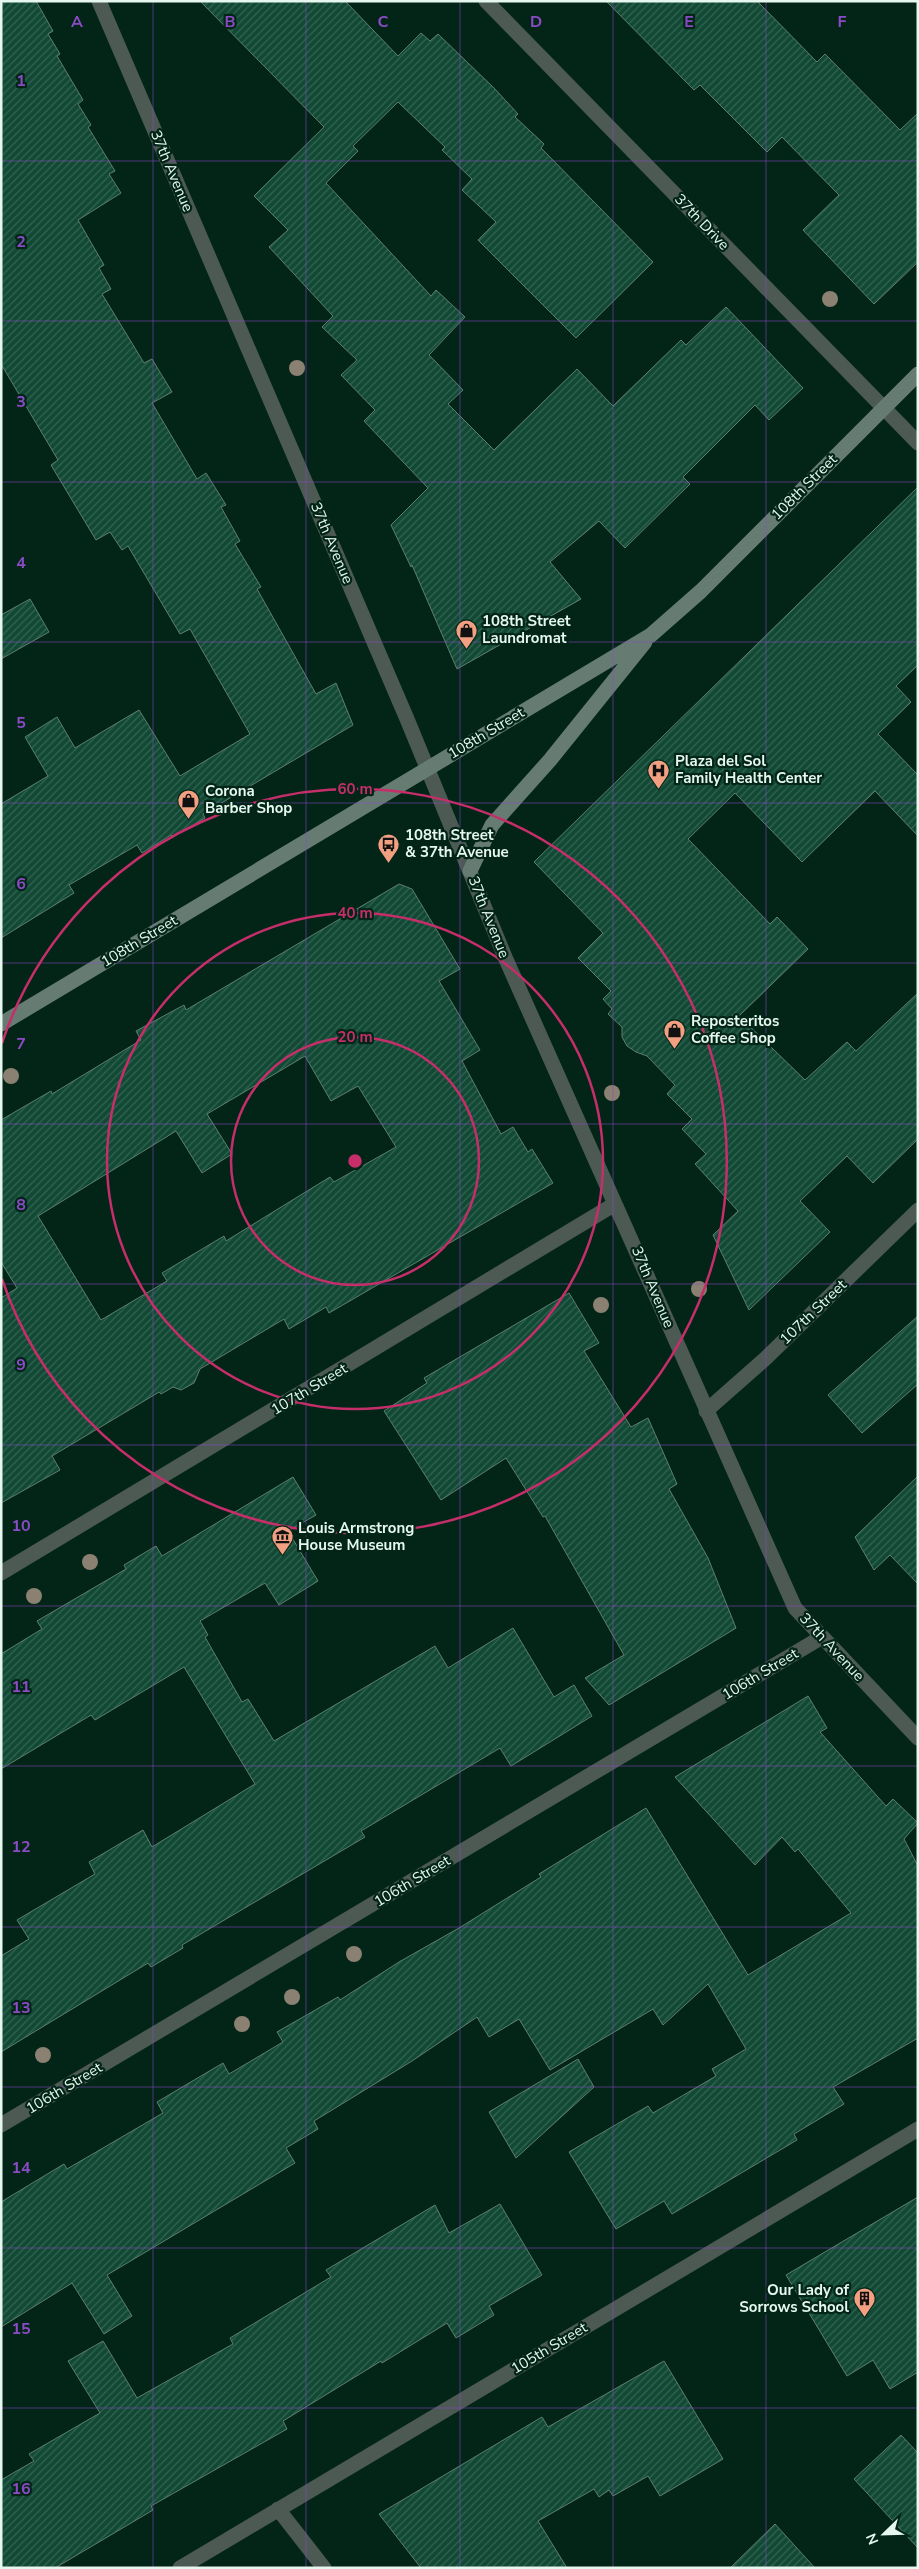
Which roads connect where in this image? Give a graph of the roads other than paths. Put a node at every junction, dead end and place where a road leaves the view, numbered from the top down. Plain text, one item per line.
1 (99, 1) edge
2 (486, 1) edge
3 (918, 374) edge
4 (883, 407) junction
5 (918, 443) edge
6 (651, 635) junction
7 (427, 768) junction
8 (470, 871) junction
9 (3, 1019) edge
10 (615, 1204) junction
11 (918, 1210) edge
12 (706, 1411) junction
13 (1, 1573) edge
14 (822, 1637) junction
15 (918, 1738) edge
16 (1, 2125) edge
17 (918, 2129) edge
18 (278, 2509) junction
19 (180, 2568) edge
20 (324, 2568) edge

1 - 7 street, 37th Avenue
2 - 4 street, 37th Drive
3 - 4 main road, 108th Street
4 - 5 street, 37th Drive
4 - 6 main road, 108th Street
6 - 7 main road, 108th Street
6 - 8 main road
7 - 8 street, 37th Avenue
7 - 9 main road, 108th Street
8 - 10 street, 37th Avenue
10 - 12 street, 37th Avenue
10 - 13 street, 107th Street
11 - 12 street, 107th Street
12 - 14 street, 37th Avenue
14 - 15 street, 37th Avenue
14 - 16 street, 106th Street
17 - 18 street, 105th Street
18 - 19 street, 105th Street
18 - 20 street

